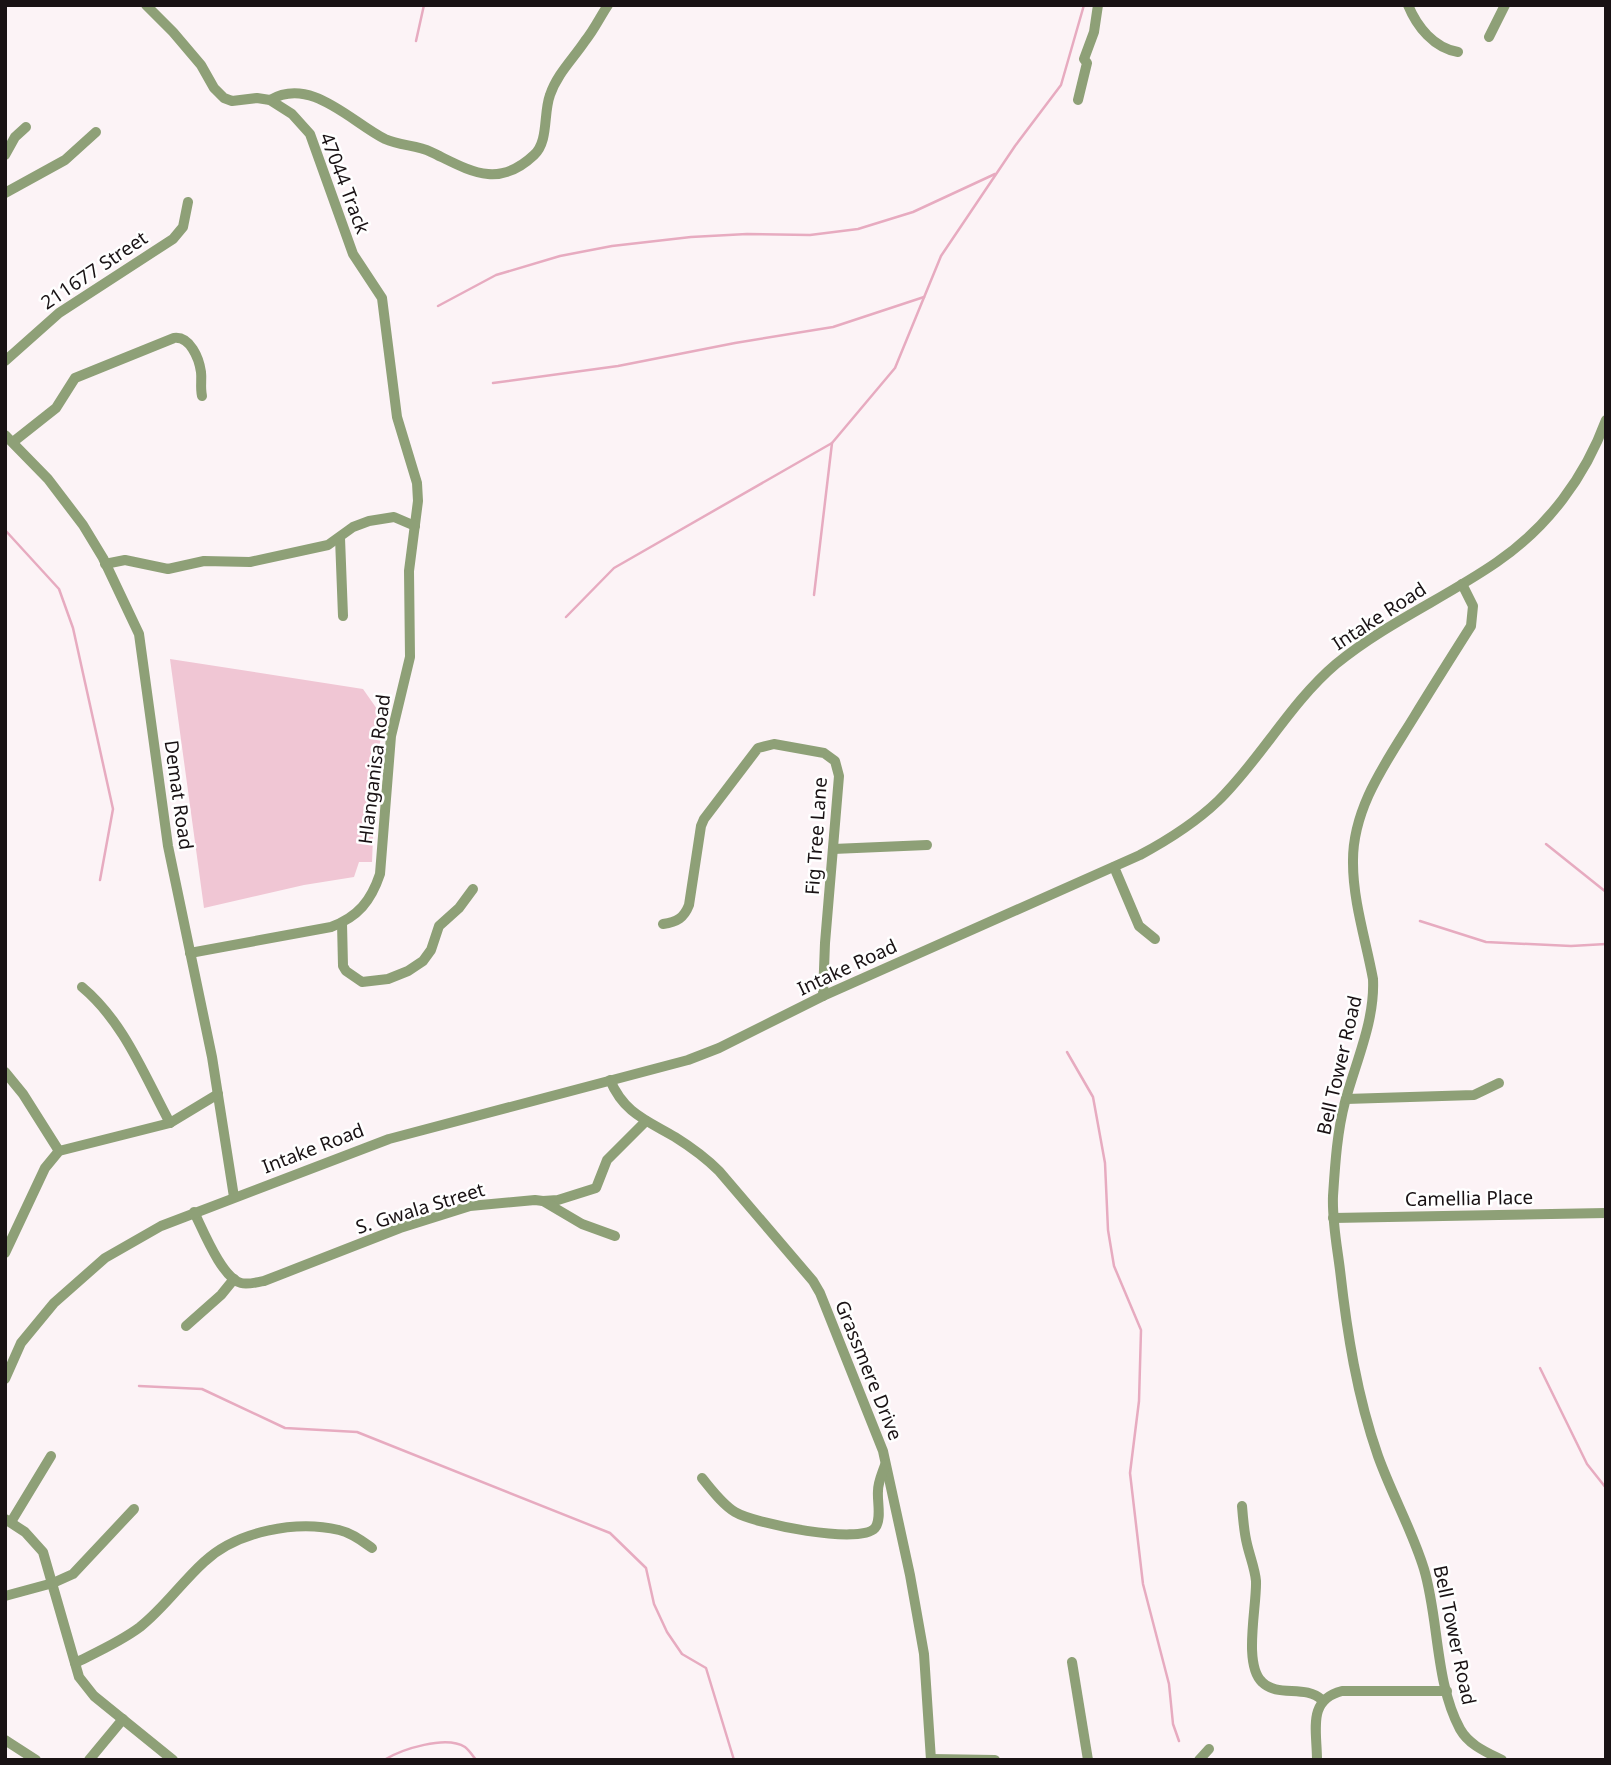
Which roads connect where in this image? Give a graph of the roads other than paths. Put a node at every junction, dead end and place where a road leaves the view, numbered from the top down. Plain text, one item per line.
1 (146, 5) edge
2 (608, 5) edge
3 (1098, 5) edge
4 (1408, 5) edge
5 (1505, 5) edge
6 (1489, 37) dead end
7 (1458, 52) dead end
8 (270, 100) junction
9 (1078, 100) dead end
10 (26, 127) dead end
11 (96, 132) dead end
12 (5, 155) edge
13 (5, 193) edge
14 (188, 202) dead end
15 (5, 361) edge
16 (202, 396) dead end
17 (1606, 421) edge
18 (9, 439) edge
19 (408, 452) joint
20 (415, 526) junction
21 (340, 538) junction
22 (106, 564) junction
23 (1462, 584) junction
24 (343, 616) dead end
25 (927, 845) dead end
26 (833, 849) junction
27 (1114, 867) junction
28 (473, 889) dead end
29 (342, 923) junction
30 (663, 924) dead end
31 (1155, 939) dead end
32 (190, 953) junction
33 (82, 986) dead end
34 (823, 996) junction
35 (5, 1072) edge
36 (610, 1080) junction
37 (1499, 1083) dead end
38 (218, 1094) junction
39 (1346, 1099) junction
40 (646, 1121) junction
41 (170, 1123) junction
42 (59, 1151) junction
43 (234, 1197) junction
44 (542, 1201) junction
45 (194, 1212) junction
46 (1606, 1213) edge
47 (1334, 1218) junction
48 (615, 1236) dead end
49 (5, 1253) edge
50 (234, 1279) junction
51 (186, 1325) dead end
52 (5, 1379) edge
53 (51, 1456) dead end
54 (886, 1463) junction
55 (702, 1478) dead end
56 (1242, 1506) dead end
57 (134, 1509) dead end
58 (8, 1520) edge
59 (372, 1548) dead end
60 (52, 1583) junction
61 (5, 1596) edge
62 (1072, 1662) dead end
63 (75, 1663) junction
64 (1447, 1690) junction
65 (1322, 1700) junction
66 (123, 1719) junction
67 (5, 1740) edge
68 (1209, 1749) dead end
69 (931, 1759) edge
70 (36, 1760) edge
71 (89, 1760) edge
72 (173, 1760) edge
73 (995, 1760) edge
74 (1088, 1760) edge
75 (1199, 1760) edge
76 (1317, 1760) edge
77 (1502, 1760) edge

1 - 8 street
2 - 8 street
3 - 9 street
4 - 7 street
5 - 6 street
8 - 19 street, 47044 Track
10 - 12 street
11 - 13 street
14 - 15 street, 211677 Street
16 - 18 street
17 - 23 street, Intake Road
18 - 22 street, Demat Road
19 - 20 street, Hlanganisa Road
20 - 21 street
20 - 29 street, Hlanganisa Road
21 - 22 street
21 - 24 street
22 - 32 street, Demat Road
23 - 27 street, Intake Road
23 - 39 street, Bell Tower Road
25 - 26 street
26 - 30 street, Fig Tree Lane
26 - 34 street, Fig Tree Lane
27 - 31 street
27 - 34 street, Intake Road
28 - 29 street
29 - 32 street, Hlanganisa Road
32 - 38 street, Demat Road
33 - 41 street
34 - 36 street, Intake Road
35 - 42 street
36 - 40 street, Grassmere Drive
36 - 43 street, Intake Road
37 - 39 street
38 - 41 street
38 - 43 street, Demat Road
39 - 47 street, Bell Tower Road
40 - 44 street
40 - 54 street, Grassmere Drive
41 - 42 street
42 - 49 street
43 - 45 street, Intake Road
44 - 48 street, S. Gwala Street
44 - 50 street, S. Gwala Street
45 - 50 street
45 - 52 street, Intake Road
46 - 47 street, Camellia Place
47 - 64 street, Bell Tower Road
50 - 51 street
53 - 58 street
54 - 55 street
54 - 69 street, Grassmere Drive
56 - 65 street
57 - 60 street
58 - 60 street
59 - 63 street
60 - 61 street
60 - 63 street
62 - 74 street
63 - 66 street
64 - 65 street
64 - 77 street, Bell Tower Road
65 - 76 street
66 - 71 street
66 - 72 street
67 - 70 street
68 - 75 street
69 - 73 street

